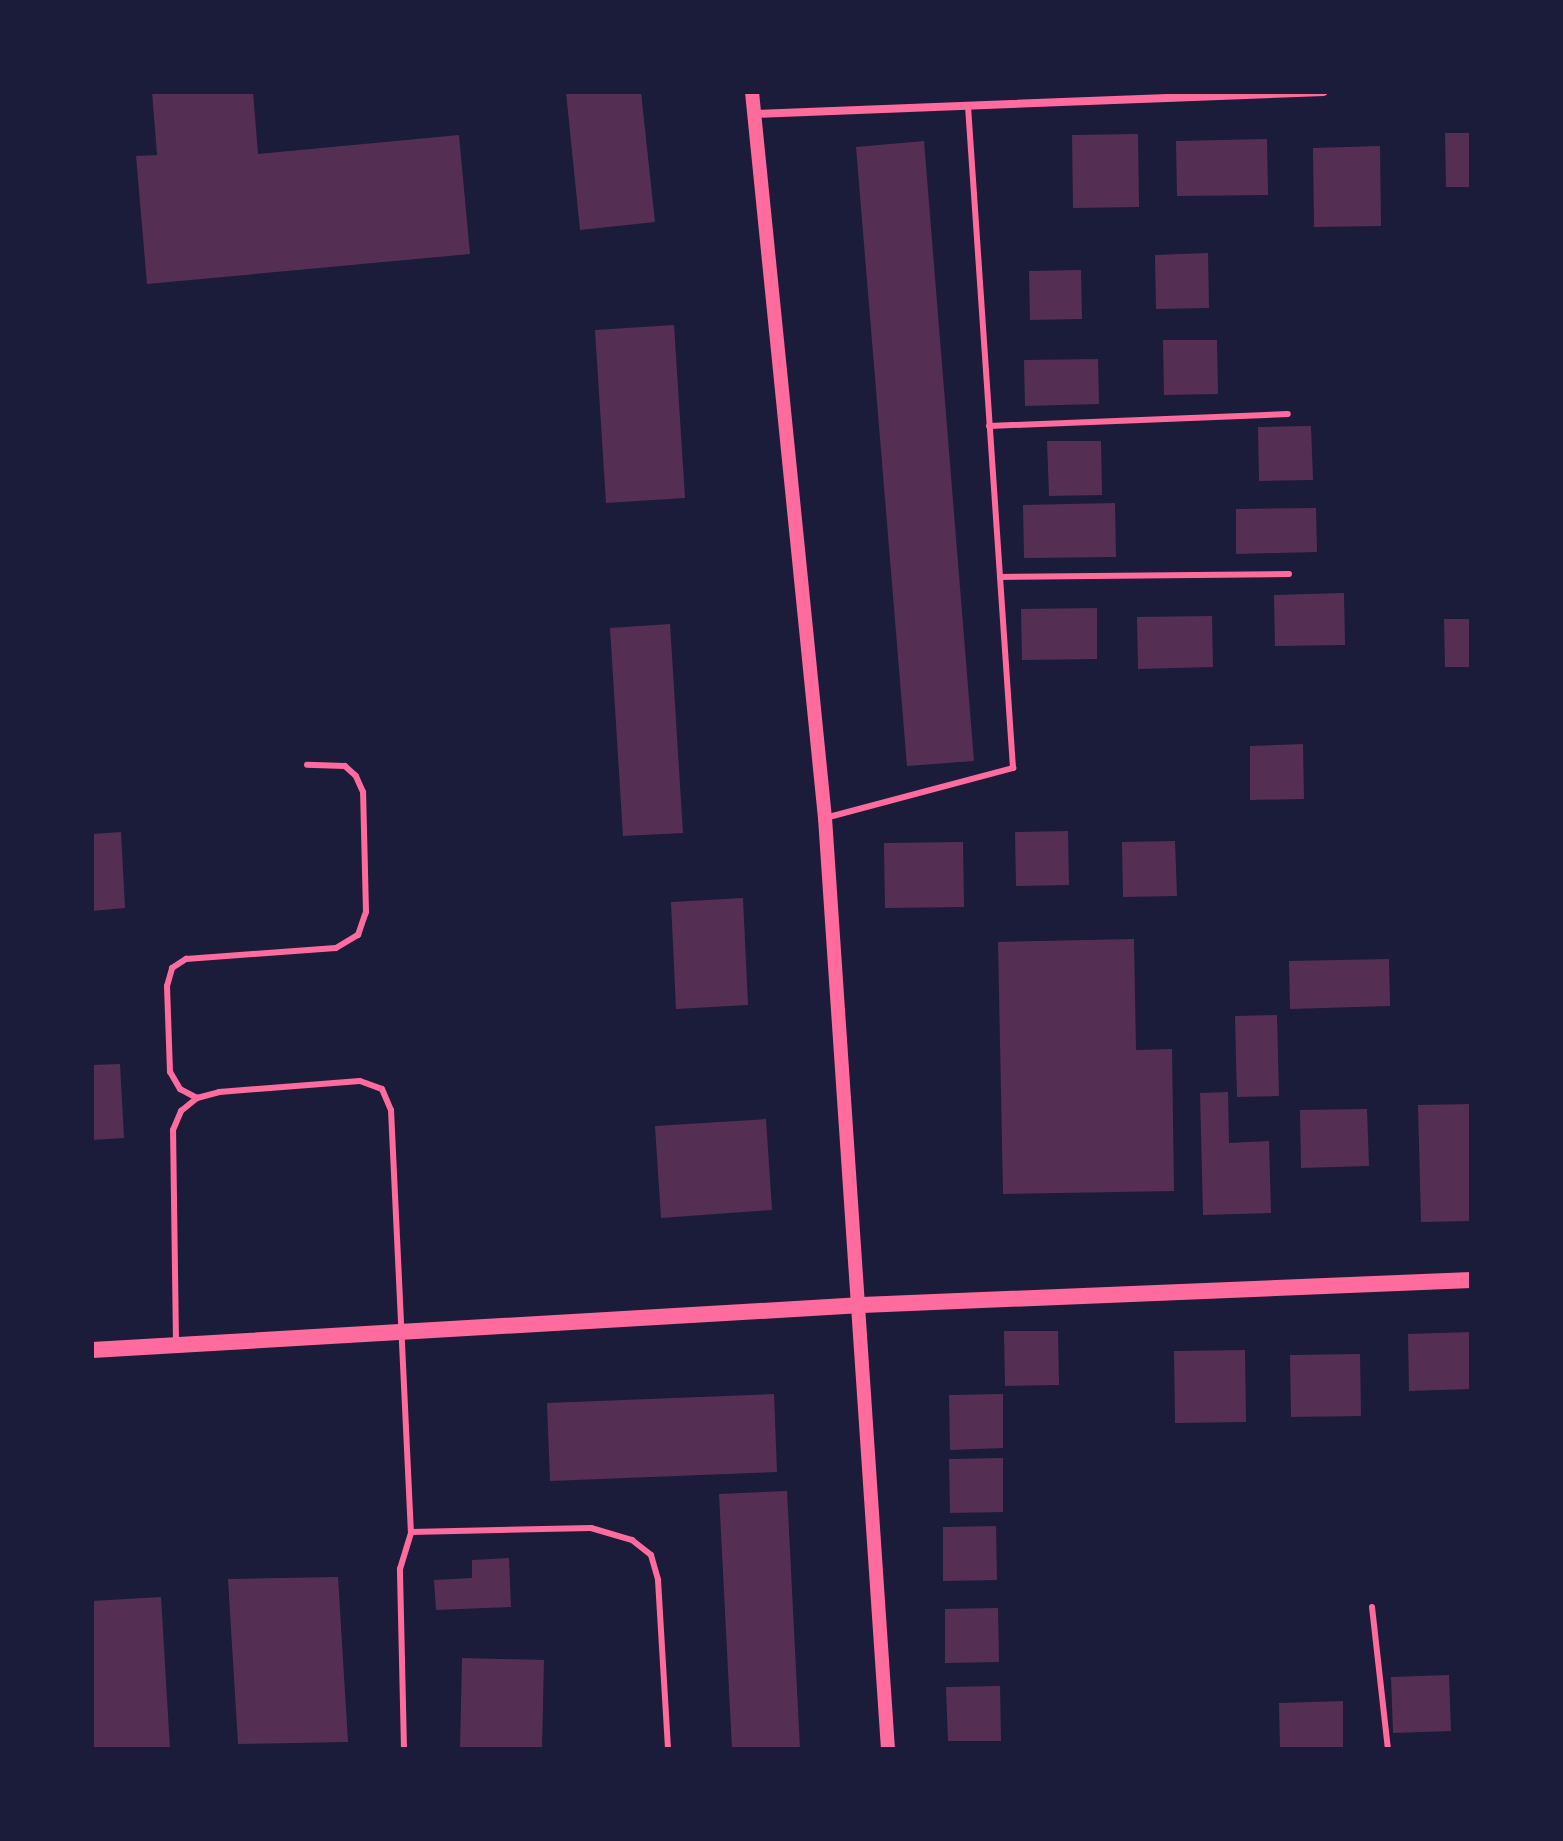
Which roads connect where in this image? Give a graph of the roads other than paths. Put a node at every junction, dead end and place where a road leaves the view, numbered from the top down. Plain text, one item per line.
1 (752, 92) edge
2 (1324, 92) edge
3 (968, 106) junction
4 (753, 114) junction
5 (1288, 414) dead end
6 (989, 426) junction
7 (1289, 574) dead end
8 (1000, 577) junction
9 (307, 765) dead end
10 (825, 818) junction
11 (197, 1098) junction
12 (1471, 1280) edge
13 (862, 1305) junction
14 (402, 1332) junction
15 (176, 1346) junction
16 (92, 1350) edge
17 (411, 1532) junction
18 (1372, 1607) dead end
19 (404, 1749) edge
20 (668, 1749) edge
21 (888, 1749) edge
22 (1388, 1749) edge

1 - 4 street
2 - 3 street
3 - 4 street
3 - 6 lane
4 - 10 street
5 - 6 lane
6 - 8 lane
7 - 8 lane
8 - 10 lane
9 - 11 lane
10 - 13 street
11 - 14 lane
11 - 15 lane
12 - 13 main road
13 - 14 main road
13 - 21 street
14 - 15 main road
14 - 17 lane
15 - 16 main road
17 - 19 lane
17 - 20 lane
18 - 22 lane

